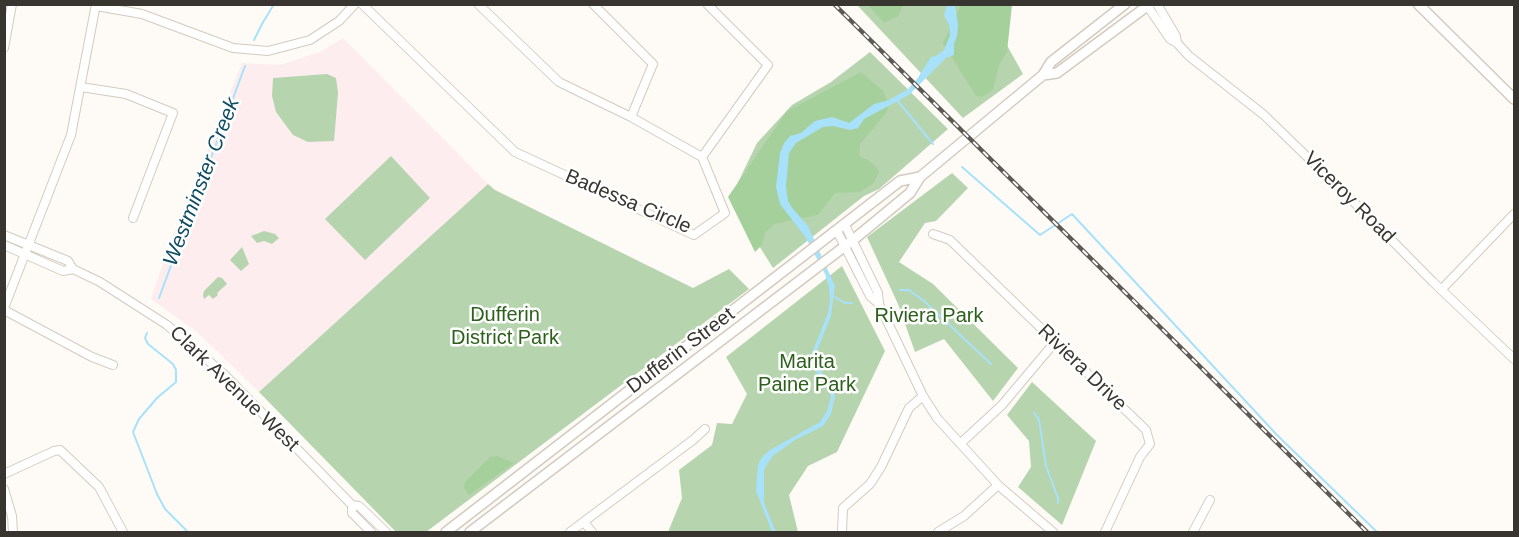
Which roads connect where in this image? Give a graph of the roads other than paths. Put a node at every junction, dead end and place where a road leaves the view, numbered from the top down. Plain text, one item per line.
1 (12, 4) edge
2 (355, 4) edge
3 (362, 4) edge
4 (478, 4) edge
5 (593, 4) edge
6 (707, 4) edge
7 (1125, 4) edge
8 (1418, 4) edge
9 (96, 5) edge
10 (1150, 5) edge
11 (4, 48) edge
12 (1043, 75) junction
13 (81, 87) junction
14 (1515, 99) edge
15 (630, 117) junction
16 (702, 157) junction
17 (920, 177) junction
18 (1515, 214) edge
19 (133, 218) dead end
20 (841, 228) junction
21 (933, 234) dead end
22 (4, 235) edge
23 (849, 243) junction
24 (29, 244) junction
25 (4, 245) edge
26 (26, 253) junction
27 (73, 269) junction
28 (1441, 290) junction
29 (4, 309) edge
30 (1055, 342) junction
31 (1515, 359) edge
32 (113, 365) dead end
33 (923, 396) junction
34 (705, 429) dead end
35 (961, 443) junction
36 (4, 474) edge
37 (999, 485) junction
38 (4, 489) edge
39 (1210, 500) dead end
40 (352, 506) junction
41 (584, 522) junction
42 (13, 532) edge
43 (123, 532) edge
44 (371, 532) edge
45 (386, 532) edge
46 (446, 532) edge
47 (470, 532) edge
48 (570, 532) edge
49 (592, 532) edge
50 (842, 532) edge
51 (938, 532) edge
52 (1053, 532) edge
53 (1105, 532) edge
54 (1193, 532) edge

1 - 11 street
2 - 9 street
3 - 16 street, Badessa Circle
4 - 15 street
5 - 15 street
6 - 16 street
7 - 12 main road, Dufferin Street
8 - 14 main road
9 - 13 street
10 - 12 main road, Dufferin Street
10 - 28 street, Viceroy Road
12 - 17 main road, Dufferin Street
13 - 19 street
13 - 24 street
15 - 16 street
17 - 20 main road, Dufferin Street
17 - 23 main road, Dufferin Street
18 - 28 street
20 - 23 street
20 - 46 main road, Dufferin Street
21 - 30 street, Riviera Drive
22 - 24 street, Clark Avenue West
23 - 33 street
23 - 47 main road, Dufferin Street
24 - 26 street
24 - 27 street, Clark Avenue West
25 - 26 street, Clark Avenue West
26 - 27 street, Clark Avenue West
26 - 29 street
27 - 40 street, Clark Avenue West
28 - 31 street, Viceroy Road
29 - 32 street
30 - 35 street
30 - 53 street, Riviera Drive
33 - 35 street
33 - 50 street
34 - 41 street
35 - 37 street
36 - 43 street
37 - 51 street
37 - 52 street
38 - 42 street
39 - 54 street
40 - 44 street, Clark Avenue West
40 - 45 street, Clark Avenue West
41 - 48 street
41 - 49 street

